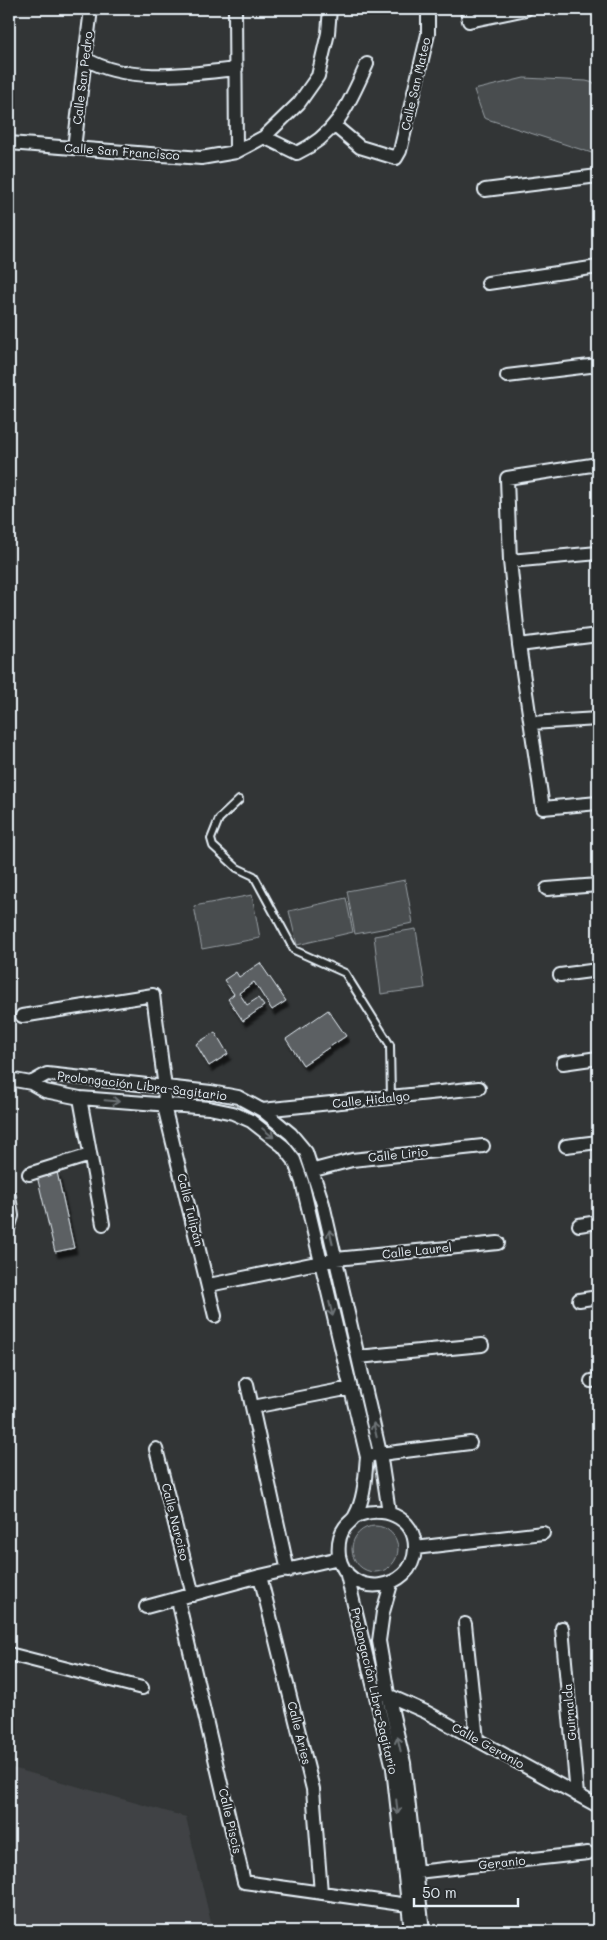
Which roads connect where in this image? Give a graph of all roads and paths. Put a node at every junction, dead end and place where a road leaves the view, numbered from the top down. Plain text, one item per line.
1 (91, 9) edge
2 (235, 9) edge
3 (330, 9) edge
4 (428, 9) edge
5 (526, 9) edge
6 (468, 15) edge
7 (86, 59) junction
8 (368, 64) dead end
9 (236, 69) junction
10 (335, 126) junction
11 (264, 137) junction
12 (9, 143) edge
13 (74, 148) junction
14 (236, 152) junction
15 (598, 176) edge
16 (485, 190) dead end
17 (598, 267) edge
18 (488, 283) dead end
19 (598, 364) edge
20 (507, 376) dead end
21 (598, 464) edge
22 (598, 553) edge
23 (510, 560) junction
24 (598, 635) edge
25 (519, 645) junction
26 (598, 719) edge
27 (531, 723) junction
28 (239, 800) dead end
29 (598, 803) edge
30 (598, 885) edge
31 (547, 889) dead end
32 (598, 970) edge
33 (560, 975) dead end
34 (22, 1016) dead end
35 (598, 1058) edge
36 (563, 1063) dead end
37 (9, 1079) edge
38 (31, 1083) junction
39 (165, 1088) junction
40 (479, 1088) dead end
41 (80, 1098) junction
42 (391, 1098) junction
43 (164, 1106) junction
44 (262, 1110) junction
45 (598, 1142) edge
46 (483, 1146) dead end
47 (566, 1146) dead end
48 (90, 1155) junction
49 (314, 1170) junction
50 (29, 1174) dead end
51 (9, 1196) edge
52 (598, 1222) edge
53 (103, 1224) dead end
54 (579, 1225) dead end
55 (9, 1226) edge
56 (498, 1243) dead end
57 (336, 1259) junction
58 (320, 1262) junction
59 (209, 1285) junction
60 (598, 1297) edge
61 (579, 1300) dead end
62 (215, 1316) dead end
63 (482, 1345) dead end
64 (358, 1357) junction
65 (247, 1384) dead end
66 (351, 1388) junction
67 (253, 1407) junction
68 (470, 1443) dead end
69 (156, 1449) dead end
70 (380, 1453) junction
71 (367, 1456) junction
72 (389, 1512) junction
73 (355, 1517) junction
74 (543, 1533) dead end
75 (415, 1548) junction
76 (339, 1558) junction
77 (288, 1571) junction
78 (346, 1571) junction
79 (260, 1576) junction
80 (390, 1584) junction
81 (194, 1595) junction
82 (178, 1600) junction
83 (146, 1607) dead end
84 (465, 1624) dead end
85 (562, 1628) dead end
86 (9, 1654) edge
87 (142, 1688) dead end
88 (382, 1693) junction
89 (477, 1740) junction
90 (577, 1795) junction
91 (598, 1806) edge
92 (588, 1853) dead end
93 (417, 1872) junction
94 (321, 1892) junction
95 (408, 1905) junction
96 (411, 1931) edge
97 (423, 1931) edge

1 - 7 street, Calle San Pedro
2 - 9 street
3 - 11 street, Calle San Francisco
4 - 10 street, Calle San Mateo
5 - 6 street
7 - 9 street
7 - 13 street, Calle San Pedro
8 - 10 street
9 - 14 street
10 - 11 street
11 - 14 street, Calle San Francisco
12 - 13 street, Calle San Francisco
13 - 14 street, Calle San Francisco
15 - 16 street
17 - 18 street
19 - 20 street
21 - 23 street
22 - 23 street
23 - 25 street
24 - 25 street
25 - 27 street
26 - 27 street
27 - 29 street
28 - 42 lane
30 - 31 street
32 - 33 street
34 - 39 street, Calle Tulipán
35 - 36 street
37 - 38 street
38 - 39 street, Prolongación Libra-Sagitario
38 - 41 street, Prolongación Libra-Sagitario
39 - 43 street, Calle Tulipán
39 - 44 street, Prolongación Libra-Sagitario
40 - 42 street, Calle Hidalgo
41 -> 43 street, Prolongación Libra-Sagitario
41 - 48 street
42 - 44 street, Calle Hidalgo
43 -> 58 street, Prolongación Libra-Sagitario
43 - 59 street, Calle Tulipán
44 - 49 street, Prolongación Libra-Sagitario
45 - 47 street
46 - 49 street, Calle Lirio
48 - 50 street
48 - 53 street
57 -> 49 street, Prolongación Libra-Sagitario
51 - 55 street
52 - 54 street
56 - 57 street, Calle Laurel
57 - 58 street, Calle Laurel
57 - 64 street, Prolongación Libra-Sagitario
58 - 59 street, Calle Laurel
58 -> 66 street, Prolongación Libra-Sagitario
59 - 62 street, Calle Tulipán
60 - 61 street
63 - 64 street
70 -> 64 street, Prolongación Libra-Sagitario
65 - 67 street
66 - 67 street
66 - 71 street, Prolongación Libra-Sagitario
67 - 77 street
68 - 70 street
69 - 81 street, Calle Narciso
70 - 71 street
70 - 72 street, Prolongación Libra-Sagitario
71 - 73 street, Prolongación Libra-Sagitario
72 - 73 street
72 - 75 street
73 - 76 street
74 - 75 street
75 - 80 street
76 - 77 street
76 - 78 street
77 - 79 street
78 - 80 street
78 - 88 street, Prolongación Libra-Sagitario
79 - 81 street
79 - 94 street, Calle Aries
80 - 88 street, Prolongación Libra-Sagitario
81 - 82 street
82 - 83 street
82 - 94 street, Calle Piscis
84 - 89 street
85 - 90 street, Guirnalda
86 - 87 street
88 - 89 street, Calle Geranio
93 -> 88 street, Prolongación Libra-Sagitario
88 -> 95 street, Prolongación Libra-Sagitario
89 - 90 street, Calle Geranio
90 - 91 street, Calle Geranio
92 - 93 street, Geranio
93 - 97 street, Prolongación Libra-Sagitario
94 - 95 street, Calle Piscis
95 - 96 street, Prolongación Libra-Sagitario

